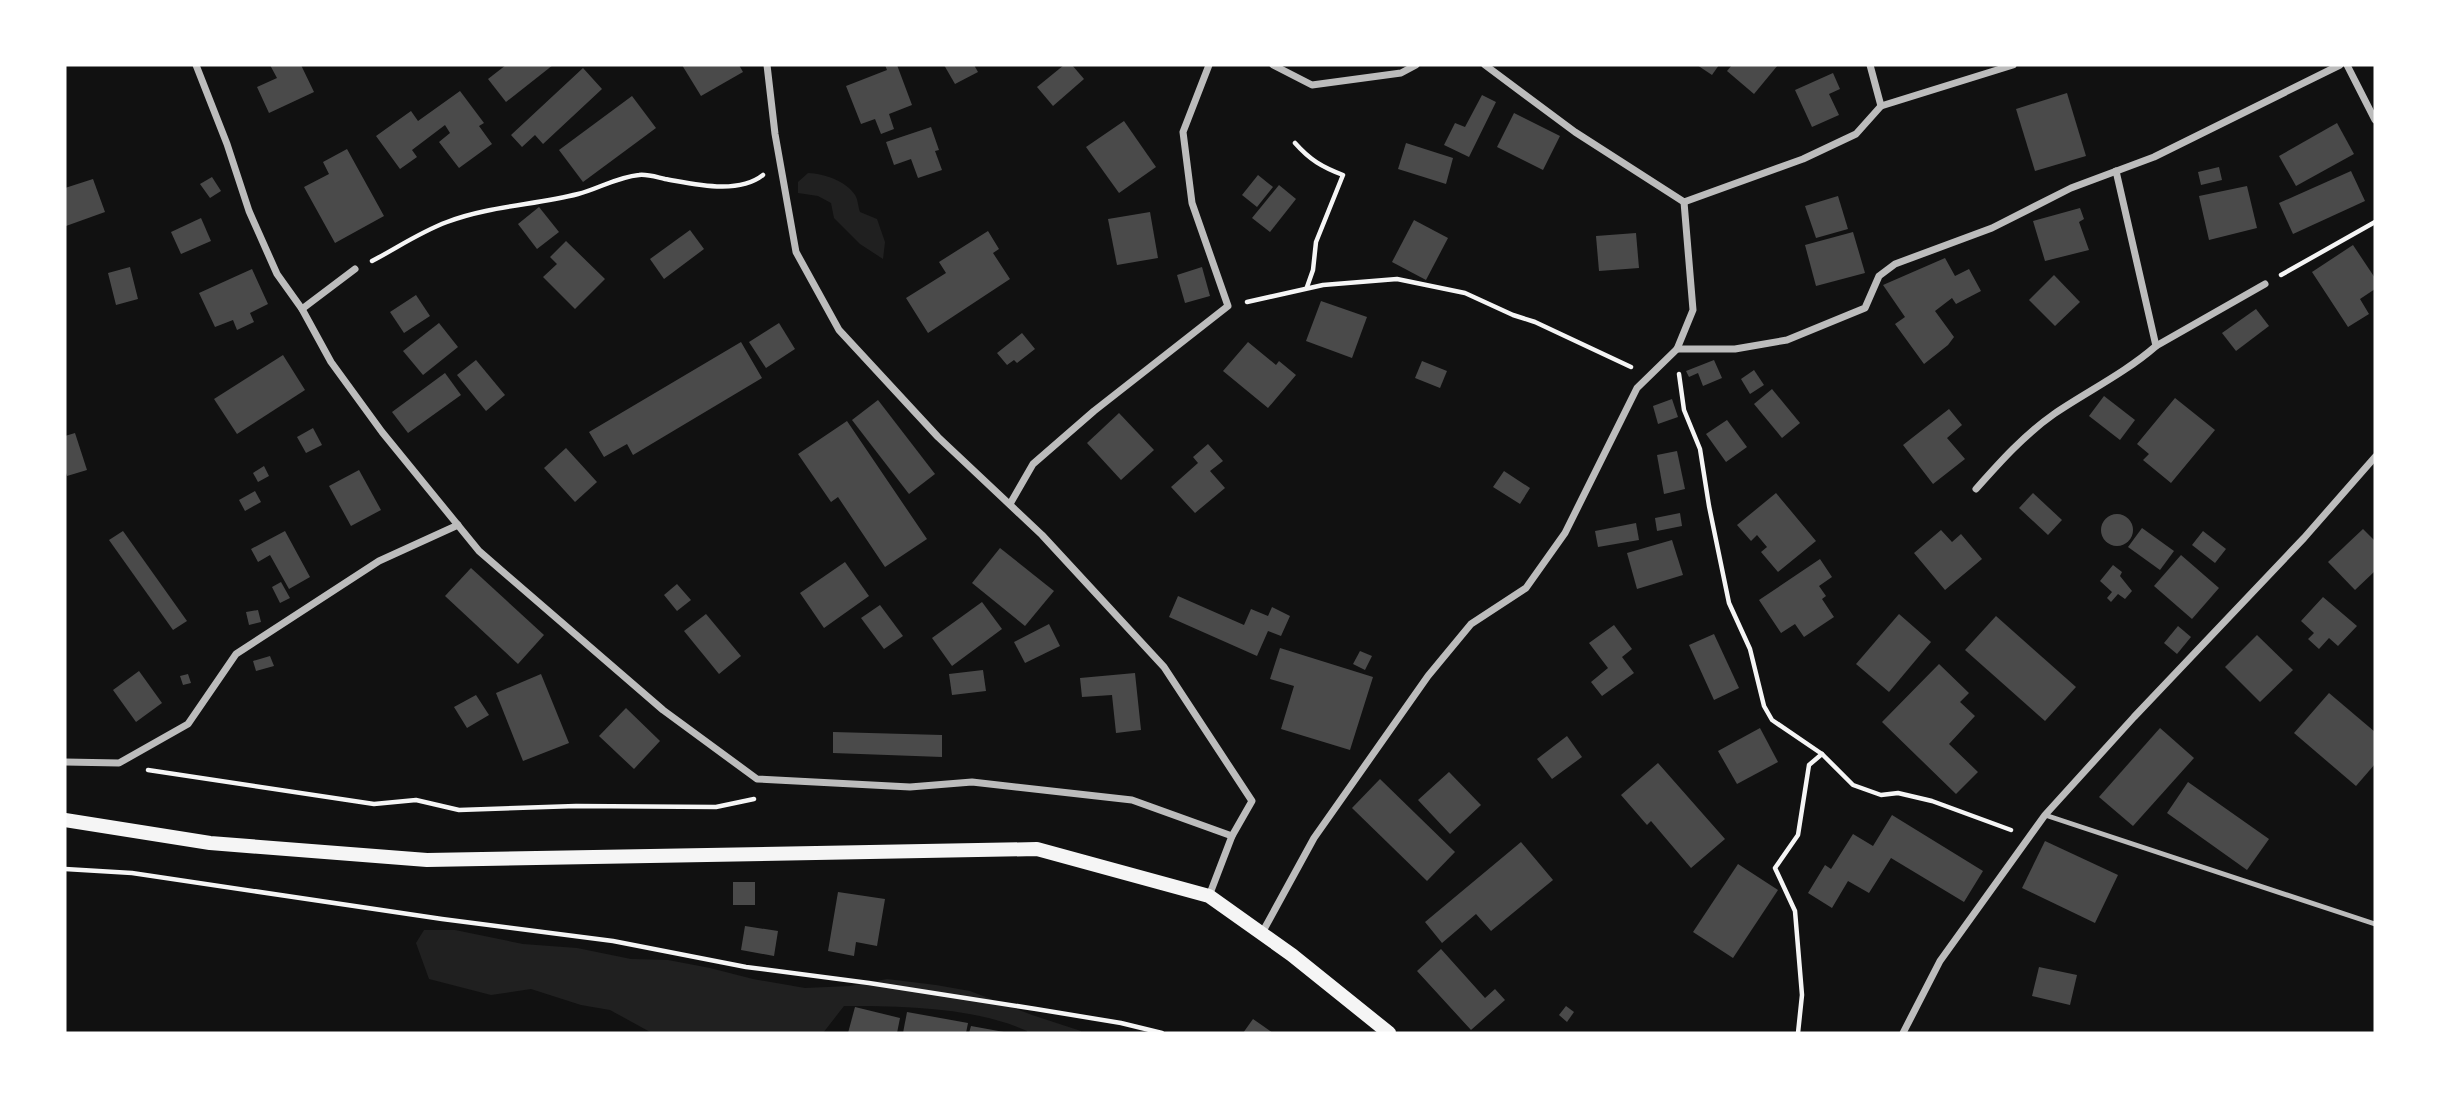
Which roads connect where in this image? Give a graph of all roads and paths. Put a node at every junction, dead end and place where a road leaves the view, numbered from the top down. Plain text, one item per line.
1 (196, 65) edge
2 (767, 65) edge
3 (1209, 65) edge
4 (1273, 65) edge
5 (1416, 65) edge
6 (1485, 65) edge
7 (1870, 65) edge
8 (2013, 65) edge
9 (2340, 65) edge
10 (2347, 65) edge
11 (1881, 106) junction
12 (2375, 120) edge
13 (1295, 143) dead end
14 (780, 162) junction
15 (2116, 172) junction
16 (1684, 202) junction
17 (2375, 222) edge
18 (355, 269) joint
19 (2265, 284) joint
20 (1307, 288) junction
21 (1228, 306) junction
22 (302, 309) junction
23 (2156, 346) junction
24 (1677, 349) junction
25 (1637, 388) junction
26 (2375, 457) edge
27 (1976, 489) dead end
28 (1010, 504) junction
29 (458, 525) junction
30 (1822, 754) junction
31 (65, 762) edge
32 (119, 763) junction
33 (769, 780) junction
34 (2045, 816) junction
35 (65, 820) edge
36 (1233, 836) junction
37 (2030, 836) junction
38 (65, 869) edge
39 (1209, 896) junction
40 (2375, 924) edge
41 (1262, 933) junction
42 (1162, 1033) edge
43 (1389, 1033) edge
44 (1798, 1033) edge
45 (1903, 1033) edge

1 - 22 street
2 - 14 street
3 - 21 street
4 - 5 street
6 - 16 street
7 - 11 street
8 - 11 street
9 - 15 street
10 - 12 street
11 - 16 street
13 - 20 path
14 - 18 path
14 - 28 street
15 - 23 street
15 - 24 street
16 - 24 street
17 - 19 path
18 - 22 street
19 - 23 street
20 - 21 path
20 - 25 path
21 - 28 street
22 - 29 street
23 - 27 street
24 - 25 street
24 - 30 path
25 - 41 street
26 - 34 street
28 - 36 street
29 - 32 street
29 - 33 street
30 - 37 path
30 - 44 path
31 - 32 street
32 - 33 path
33 - 36 street
34 - 37 street
34 - 40 lane
35 - 39 main road
36 - 39 street
37 - 45 street
38 - 42 path
39 - 41 main road
41 - 43 main road

